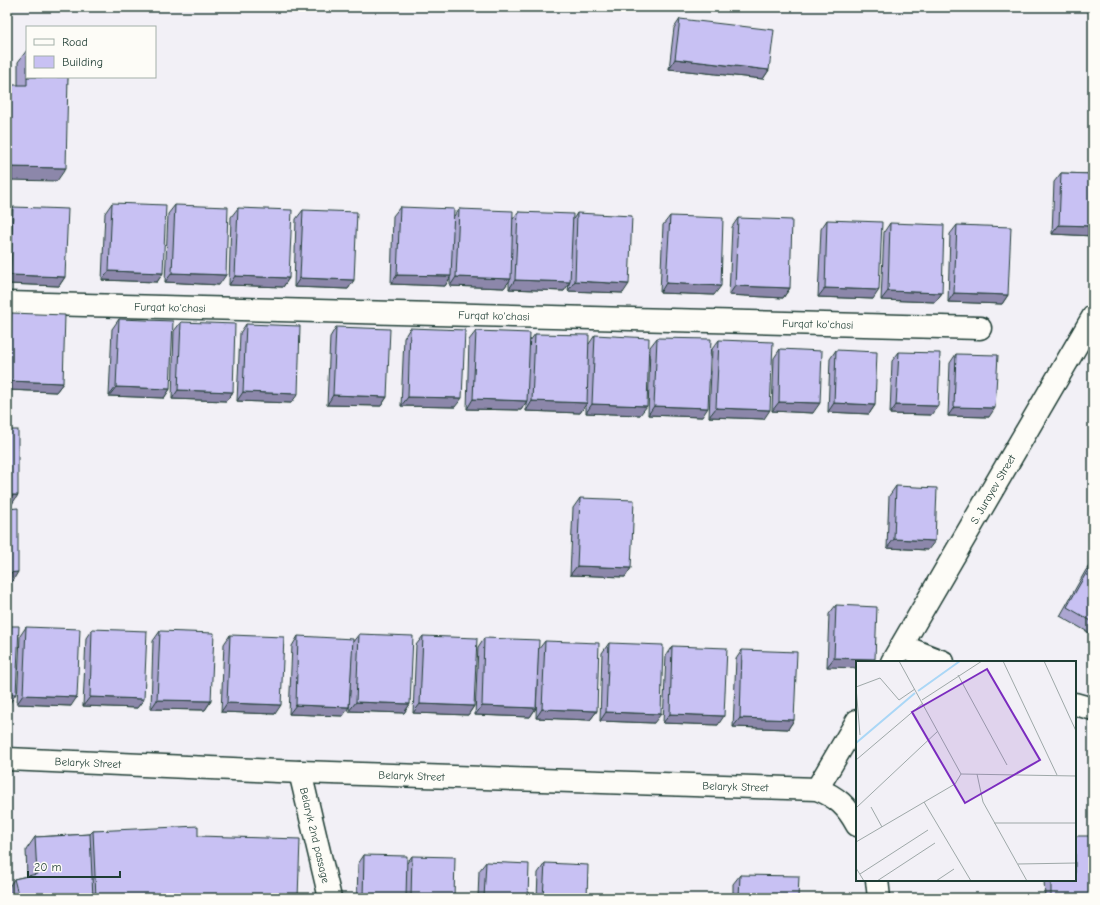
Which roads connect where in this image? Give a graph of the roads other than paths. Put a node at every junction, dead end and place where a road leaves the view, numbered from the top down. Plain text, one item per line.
1 (7, 303) edge
2 (1093, 317) edge
3 (980, 328) dead end
4 (897, 654) edge
5 (937, 661) edge
6 (1076, 704) edge
7 (1093, 709) edge
8 (856, 723) edge
9 (7, 759) edge
10 (300, 772) junction
11 (817, 789) junction
12 (856, 824) edge
13 (877, 881) edge
14 (330, 898) edge
15 (879, 898) edge

1 - 3 street, Furqat ko'chasi
2 - 4 street, S. Jurayev Street
4 - 5 street
6 - 7 street
8 - 11 street
9 - 10 street, Belaryk Street
10 - 11 street, Belaryk Street
10 - 14 street, Belaryk 2nd passage
11 - 12 street
13 - 15 street

